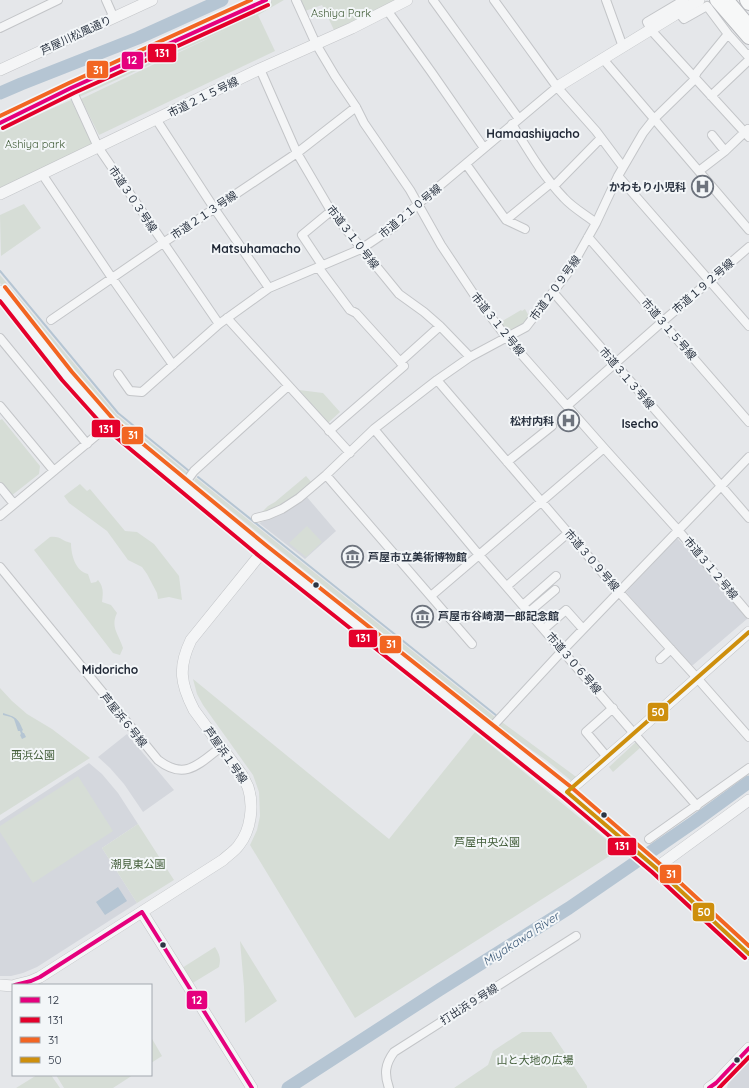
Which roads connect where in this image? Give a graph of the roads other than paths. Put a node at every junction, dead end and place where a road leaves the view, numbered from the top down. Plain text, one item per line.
1 (58, 0) edge
2 (106, 0) edge
3 (152, 0) edge
4 (266, 0) edge
5 (296, 0) edge
6 (407, 0) edge
7 (433, 0) edge
8 (494, 0) edge
9 (606, 0) edge
10 (684, 0) edge
11 (699, 0) edge
12 (717, 0) edge
13 (725, 0) edge
14 (738, 0) edge
15 (747, 0) edge
16 (749, 3) edge
17 (387, 10) junction
18 (679, 13) junction
19 (749, 13) edge
20 (114, 18) junction
21 (0, 28) edge
22 (749, 28) edge
23 (651, 30) junction
24 (728, 34) junction
25 (749, 37) edge
26 (316, 44) junction
27 (622, 47) junction
28 (748, 57) edge
29 (603, 59) junction
30 (260, 69) junction
31 (0, 70) edge
32 (694, 77) junction
33 (557, 87) junction
34 (71, 88) junction
35 (711, 96) junction
36 (356, 107) junction
37 (156, 119) junction
38 (519, 119) junction
39 (654, 119) junction
40 (0, 123) edge
41 (512, 124) junction
42 (748, 133) edge
43 (712, 135) dead end
44 (601, 138) junction
45 (98, 147) junction
46 (484, 148) junction
47 (725, 150) junction
48 (297, 153) junction
49 (466, 164) junction
50 (623, 167) junction
51 (699, 171) junction
52 (42, 174) junction
53 (618, 176) junction
54 (552, 185) junction
55 (0, 194) edge
56 (418, 204) junction
57 (214, 208) junction
58 (331, 211) junction
59 (506, 220) junction
60 (596, 224) junction
61 (525, 229) dead end
62 (749, 230) edge
63 (588, 237) junction
64 (163, 243) junction
65 (749, 247) edge
66 (361, 249) junction
67 (320, 266) junction
68 (112, 278) junction
69 (710, 280) junction
70 (269, 288) junction
71 (0, 291) edge
72 (553, 292) junction
73 (227, 318) junction
74 (51, 320) dead end
75 (662, 322) junction
76 (219, 324) junction
77 (440, 326) junction
78 (749, 326) edge
79 (0, 338) edge
80 (507, 338) junction
81 (470, 357) junction
82 (400, 362) junction
83 (615, 364) junction
84 (173, 366) junction
85 (118, 374) dead end
86 (437, 380) junction
87 (288, 386) junction
88 (568, 405) junction
89 (0, 406) edge
90 (749, 422) edge
91 (110, 424) junction
92 (552, 426) dead end
93 (374, 429) junction
94 (329, 431) junction
95 (87, 444) junction
96 (604, 448) junction
97 (350, 453) junction
98 (749, 457) edge
99 (507, 462) junction
100 (54, 471) junction
101 (326, 475) junction
102 (183, 486) junction
103 (0, 487) edge
104 (721, 487) junction
105 (541, 501) junction
106 (14, 504) junction
107 (0, 516) edge
108 (256, 518) dead end
109 (749, 518) edge
110 (678, 530) junction
111 (568, 533) junction
112 (263, 551) junction
113 (479, 555) junction
114 (0, 567) edge
115 (556, 576) dead end
116 (506, 586) junction
117 (555, 590) dead end
118 (619, 592) junction
119 (431, 596) junction
120 (523, 605) junction
121 (529, 612) junction
122 (749, 614) edge
123 (544, 629) junction
124 (583, 629) junction
125 (749, 632) edge
126 (472, 644) dead end
127 (672, 649) junction
128 (563, 650) junction
129 (660, 659) dead end
130 (697, 678) junction
131 (613, 708) junction
132 (489, 730) junction
133 (634, 734) junction
134 (749, 737) edge
135 (221, 747) junction
136 (607, 757) junction
137 (749, 768) edge
138 (567, 792) junction
139 (749, 800) edge
140 (697, 806) junction
141 (650, 839) dead end
142 (654, 866) junction
143 (142, 912) junction
144 (576, 936) dead end
145 (749, 954) edge
146 (18, 984) edge
147 (0, 985) edge
148 (12, 985) edge
149 (749, 1048) edge
150 (714, 1086) edge
151 (252, 1088) edge
152 (389, 1088) edge

1 - 21 street
2 - 20 street
3 - 20 street, 芦屋川松風通り
4 - 34 street
5 - 26 street, 市道３１２号線
6 - 17 street, 市道２１５号線
7 - 38 street
8 - 33 street
9 - 27 street
10 - 23 street
11 - 18 street, 市道２１０号線
12 - 25 highway
13 - 22 highway
14 - 19 highway
15 - 16 highway
17 - 26 street, 市道２１５号線
17 - 46 street
18 - 23 street, 市道２１０号線
18 - 24 street
20 - 31 street, 芦屋川松風通り
23 - 27 street, 市道２１０号線
23 - 32 street
24 - 28 street
24 - 32 street, 市道２０９号線
26 - 30 street, 市道２１５号線
26 - 36 street, 市道３１２号線
27 - 29 street, 市道２１０号線
28 - 35 street
29 - 33 street, 市道２１０号線
29 - 39 street
30 - 37 street, 市道２１５号線
30 - 48 street, 市道３１０号線
32 - 35 street
32 - 39 street, 市道２０９号線
33 - 38 street, 市道２１０号線
33 - 44 street
34 - 40 street
34 - 45 street, 市道３０３号線
35 - 42 street
36 - 48 street, 市道２１３号線
36 - 56 street, 市道３１２号線
37 - 45 street, 市道２１５号線
37 - 57 street
38 - 41 street, 市道２１０号線
39 - 50 street, 市道２０９号線
39 - 51 street
41 - 46 street, 市道２１０号線
41 - 54 street
42 - 47 street
43 - 47 street
44 - 50 street
44 - 54 street
45 - 52 street, 市道２１５号線
45 - 64 street, 市道３０３号線
46 - 49 street, 市道２１０号線
47 - 51 street
48 - 57 street, 市道２１３号線
48 - 58 street, 市道３１０号線
49 - 56 street, 市道２１０号線
49 - 59 street
50 - 53 street, 市道２０９号線
51 - 62 street
52 - 55 street, 市道２１５号線
52 - 68 street
53 - 60 street, 市道２０９号線
53 - 69 street
54 - 59 street
54 - 60 street
56 - 66 street, 市道２１０号線
56 - 80 street, 市道３１２号線
57 - 64 street, 市道２１３号線
57 - 70 street
58 - 66 street, 市道３１０号線
58 - 67 street
59 - 61 street
60 - 63 street, 市道２０９号線
63 - 72 street, 市道２０９号線
63 - 75 street, 市道３１５号線
64 - 68 street, 市道２１３号線
64 - 76 street, 市道３０３号線
65 - 69 street, 市道１９２号線
66 - 67 street, 市道２１０号線
66 - 77 street, 市道３１０号線
67 - 70 street, 市道２１０号線
67 - 82 street
68 - 74 street, 市道２１３号線
68 - 84 street
69 - 75 street, 市道１９２号線
69 - 78 street
70 - 73 street, 市道２１０号線
71 - 91 street
72 - 80 street, 市道２０９号線
72 - 83 street, 市道３１３号線
73 - 76 street, 市道２１０号線
73 - 87 street
75 - 83 street, 市道１９２号線
75 - 90 street, 市道３１５号線
76 - 84 street, 市道２１０号線
77 - 81 street, 市道３１０号線
77 - 82 street
79 - 95 street
80 - 81 street, 市道２０９号線
80 - 88 street, 市道３１２号線
81 - 86 street, 市道２０９号線
82 - 94 street
83 - 88 street, 市道１９２号線
83 - 104 street, 市道３１３号線
84 - 85 street, 市道２１０号線
86 - 93 street, 市道２０９号線
86 - 99 street, 市道３０９号線
87 - 94 street
87 - 102 street
88 - 96 street, 市道３１２号線
89 - 100 street
91 - 95 street
91 - 102 street
92 - 99 street
93 - 97 street, 市道２０９号線
93 - 113 street, 市道３０６号線
94 - 97 street
95 - 100 street
96 - 105 street
96 - 110 street, 市道３１２号線
97 - 101 street, 市道２０９号線
98 - 104 street
99 - 105 street, 市道３０９号線
100 - 106 street
101 - 108 street, 市道２０９号線
101 - 119 street
102 - 112 street
103 - 106 street
104 - 109 street, 市道３１３号線
104 - 110 street
105 - 111 street, 市道３０９号線
105 - 113 street
106 - 107 street
110 - 118 street
110 - 122 street, 市道３１２号線
111 - 116 street
111 - 118 street, 市道３０９号線
112 - 132 street
112 - 135 street, 芦屋浜１号線
113 - 116 street, 市道３０６号線
113 - 119 street
114 - 135 street, 芦屋浜６号線
115 - 120 street
116 - 120 street, 市道３０６号線
117 - 121 street
118 - 124 street
118 - 127 street, 市道３０９号線
119 - 126 street
120 - 121 street, 市道３０６号線
121 - 123 street, 市道３０６号線
123 - 124 street
123 - 128 street, 市道３０６号線
124 - 128 street
125 - 130 street
127 - 129 street
127 - 130 street, 市道３０９号線
128 - 131 street, 市道３０６号線
128 - 132 street
130 - 133 street
130 - 134 street, 市道３０９号線
131 - 133 street, 市道３０６号線
131 - 136 street
132 - 138 street
133 - 136 street
133 - 140 street, 市道３０６号線
135 - 143 street, 芦屋浜１号線
136 - 138 street
137 - 140 street
138 - 142 street
139 - 142 street
140 - 141 street
142 - 145 street
143 - 146 street, 芦屋浜１号線
143 - 151 street
144 - 152 street, 打出浜９号線
147 - 148 street, 芦屋浜１号線
149 - 150 street

